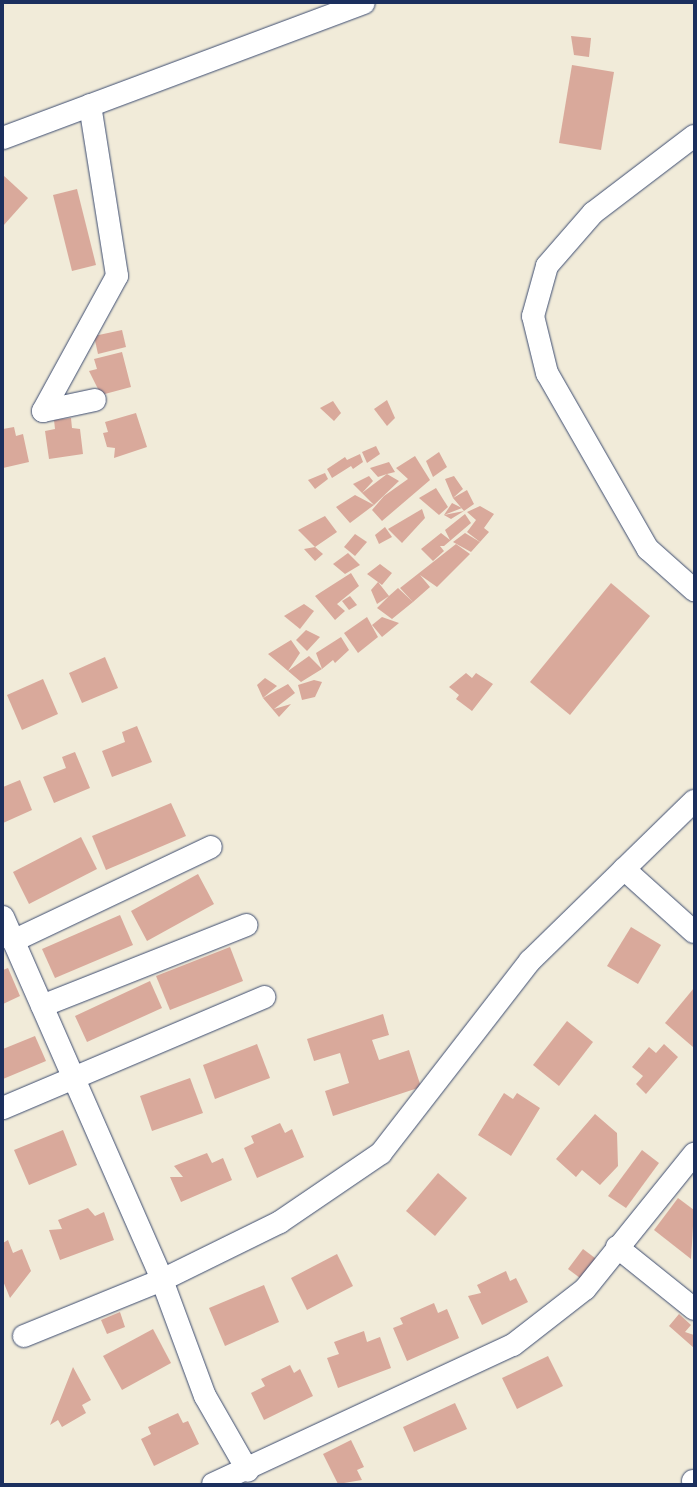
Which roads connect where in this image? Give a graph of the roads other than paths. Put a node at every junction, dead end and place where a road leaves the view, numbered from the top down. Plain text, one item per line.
1 (364, 3) edge
2 (90, 105) junction
3 (694, 136) edge
4 (3, 138) edge
5 (95, 400) dead end
6 (694, 590) edge
7 (694, 801) edge
8 (211, 847) dead end
9 (624, 869) junction
10 (3, 917) edge
11 (247, 925) dead end
12 (694, 932) edge
13 (13, 941) junction
14 (264, 997) dead end
15 (42, 1006) junction
16 (73, 1078) junction
17 (3, 1108) edge
18 (694, 1154) edge
19 (617, 1247) junction
20 (162, 1280) junction
21 (694, 1309) edge
22 (24, 1336) dead end
23 (248, 1471) junction
24 (213, 1484) edge

1 - 2 street
2 - 4 street
2 - 5 street
3 - 6 street
7 - 9 street
8 - 13 street
9 - 12 street
9 - 20 street
10 - 13 street
11 - 15 street
13 - 15 street
14 - 16 street
15 - 16 street
16 - 17 street
16 - 20 street
18 - 19 street
19 - 21 street
19 - 23 street
20 - 22 street
20 - 23 street
23 - 24 street

